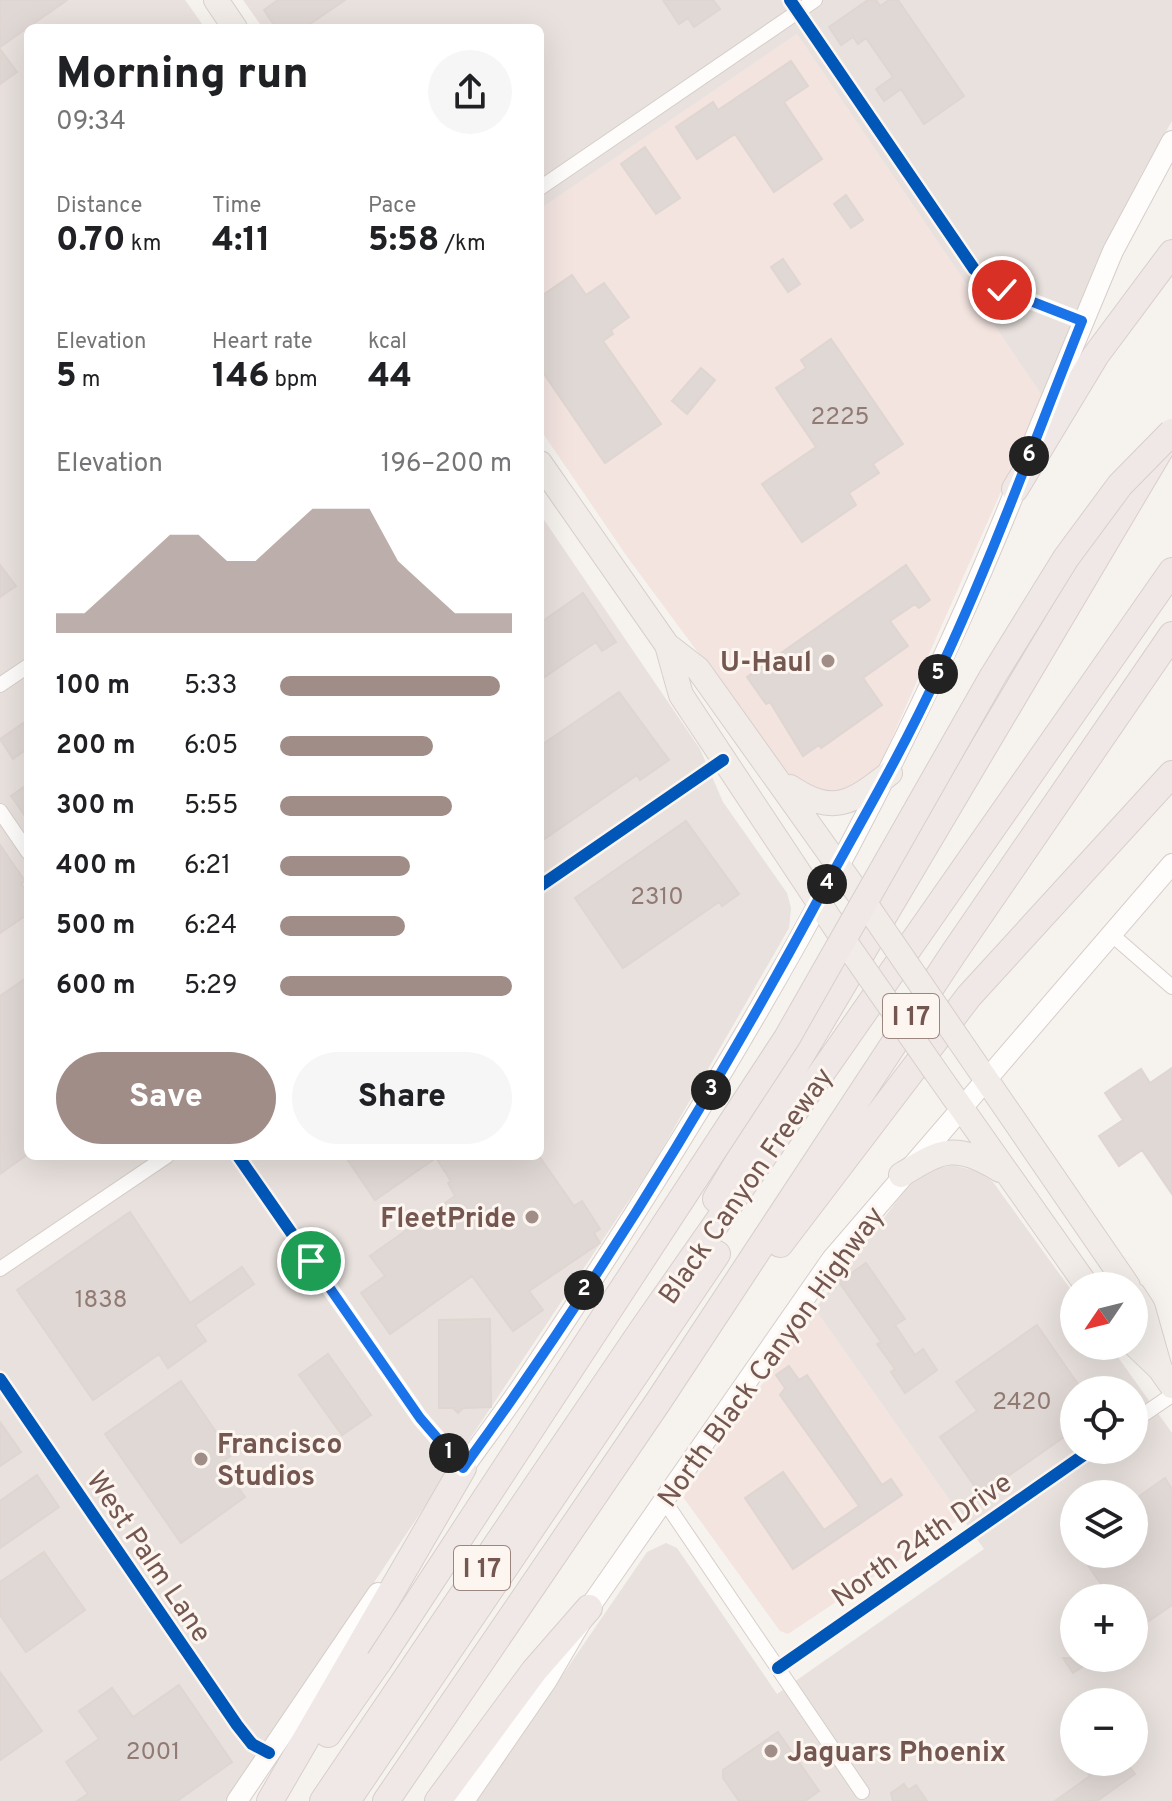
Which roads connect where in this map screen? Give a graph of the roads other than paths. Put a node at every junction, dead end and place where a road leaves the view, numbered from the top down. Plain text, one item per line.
1 (216, 0) edge
2 (815, 0) edge
3 (794, 6) edge
4 (232, 24) edge
5 (1172, 141) edge
6 (544, 185) edge
7 (1172, 253) edge
8 (1082, 321) junction
9 (1172, 430) edge
10 (544, 469) edge
11 (1015, 489) junction
12 (1172, 571) edge
13 (1172, 635) edge
14 (667, 645) junction
15 (1104, 665) junction
16 (24, 669) edge
17 (0, 685) edge
18 (723, 760) junction
19 (890, 773) junction
20 (1172, 774) edge
21 (778, 778) junction
22 (1172, 795) edge
23 (0, 811) edge
24 (24, 846) edge
25 (1097, 859) junction
26 (839, 863) junction
27 (1172, 864) edge
28 (544, 883) edge
29 (818, 901) junction
30 (1111, 934) junction
31 (1172, 987) edge
32 (986, 1080) junction
33 (962, 1109) junction
34 (161, 1160) edge
35 (241, 1160) edge
36 (901, 1175) junction
37 (1008, 1175) junction
38 (0, 1269) edge
39 (1077, 1272) edge
40 (1118, 1272) edge
41 (1148, 1324) edge
42 (640, 1333) junction
43 (1148, 1359) edge
44 (1166, 1378) edge
45 (0, 1379) edge
46 (1172, 1395) edge
47 (658, 1402) junction
48 (1148, 1411) edge
49 (1071, 1464) edge
50 (463, 1468) junction
51 (665, 1502) junction
52 (589, 1608) junction
53 (778, 1668) junction
54 (269, 1753) junction
55 (862, 1792) dead end
56 (237, 1801) edge
57 (270, 1801) edge
58 (281, 1801) edge
59 (323, 1801) edge
60 (347, 1801) edge
61 (386, 1801) edge
62 (438, 1801) edge
63 (464, 1801) edge

1 - 4 main road
2 - 3 street
3 - 6 street
3 - 8 street
5 - 8 main road
7 - 11 highway
8 - 11 main road
9 - 42 highway
9 - 58 highway, bridge
10 - 14 main road
11 - 19 main road
12 - 15 highway, Black Canyon Freeway / I 17
13 - 47 highway, Black Canyon Freeway / I 17
14 - 18 main road
14 - 21 main road
15 - 42 highway, Black Canyon Freeway / I 17
15 - 60 highway
16 - 17 street
18 - 28 street
18 - 29 main road
19 - 21 main road
19 - 26 main road
20 - 25 highway
21 - 26 main road
22 - 25 highway
23 - 24 street
25 - 47 highway
26 - 29 main road
26 - 32 main road, bridge
27 - 30 main road, North Black Canyon Highway
29 - 33 main road, bridge
29 - 50 main road
30 - 31 street
30 - 32 main road, North Black Canyon Highway
32 - 33 main road, North Black Canyon Highway
32 - 40 main road
33 - 36 main road, North Black Canyon Highway
33 - 37 main road
34 - 38 street
35 - 50 street
36 - 37 main road
36 - 51 main road, North Black Canyon Highway
37 - 39 main road
41 - 44 main road
42 - 59 highway, Black Canyon Freeway / I 17
43 - 44 main road
45 - 54 street, West Palm Lane
46 - 48 street
47 - 61 highway, Black Canyon Freeway / I 17
49 - 53 street, North 24th Drive
50 - 54 main road
50 - 57 highway
51 - 52 main road, North Black Canyon Highway
51 - 53 street
52 - 62 highway
52 - 63 main road, North Black Canyon Highway
53 - 55 street
54 - 56 main road

